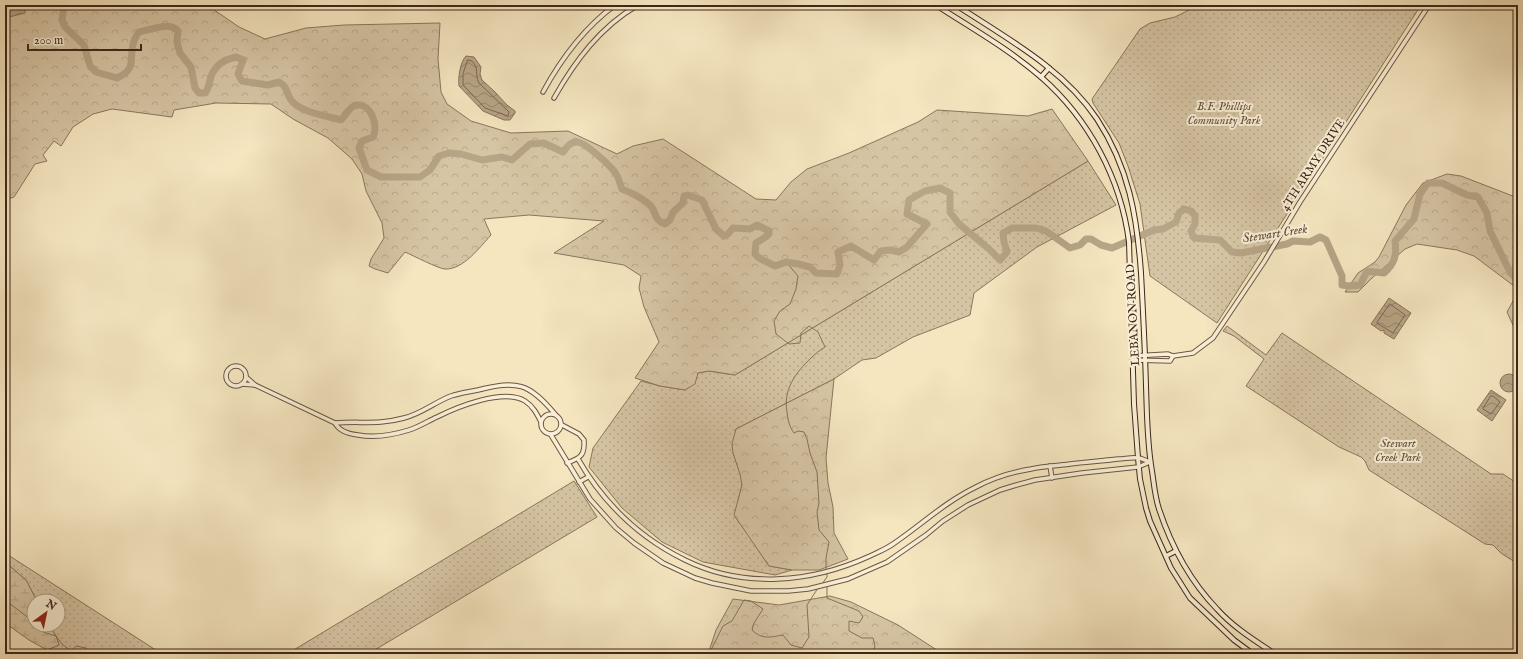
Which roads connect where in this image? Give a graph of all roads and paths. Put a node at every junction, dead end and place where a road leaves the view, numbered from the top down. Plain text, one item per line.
1 (615, 5) edge
2 (638, 5) edge
3 (936, 5) edge
4 (956, 5) edge
5 (1429, 5) edge
6 (1050, 68) junction
7 (1041, 77) junction
8 (543, 92) dead end
9 (554, 98) dead end
10 (1145, 355) junction
11 (1173, 356) junction
12 (1133, 358) junction
13 (1145, 360) junction
14 (246, 376) junction
15 (242, 384) junction
16 (255, 385) junction
17 (555, 414) junction
18 (541, 422) junction
19 (335, 423) junction
20 (562, 425) junction
21 (551, 434) junction
22 (1138, 458) junction
23 (578, 459) junction
24 (567, 462) junction
25 (1150, 462) junction
26 (1050, 466) junction
27 (1138, 467) junction
28 (588, 477) junction
29 (1052, 478) junction
30 (579, 482) junction
31 (1176, 551) junction
32 (1166, 556) junction
33 (1252, 654) edge
34 (1275, 654) edge

1 - 8 street
2 - 9 street
3 - 7 main road, LEBANON ROAD
4 - 6 main road, LEBANON ROAD
5 - 11 street, 4TH ARMY DRIVE
6 - 7 main road
6 - 10 main road, LEBANON ROAD
7 - 12 main road, LEBANON ROAD
10 - 11 street, 4TH ARMY DRIVE
10 - 12 street, 4TH ARMY DRIVE
10 - 13 main road, LEBANON ROAD
11 - 13 street, 4TH ARMY DRIVE
12 - 13 street, 4TH ARMY DRIVE
12 - 22 main road, LEBANON ROAD
13 - 25 main road, LEBANON ROAD
14 - 15 street
14 - 15 street
14 - 16 street
15 - 16 street
16 - 19 street
17 - 18 street
17 - 19 street
17 - 20 street
18 - 19 street
18 - 21 street
20 - 21 street
20 - 23 street
21 - 24 street
22 - 25 street
22 - 26 street
22 - 27 main road, LEBANON ROAD
23 - 24 street
23 - 28 street
24 - 30 street
25 - 27 street
25 - 31 main road, LEBANON ROAD
26 - 28 street
26 - 29 street
27 - 29 street
27 - 32 main road, LEBANON ROAD
28 - 30 street
29 - 30 street
31 - 32 main road
31 - 34 main road, LEBANON ROAD
32 - 33 main road, LEBANON ROAD

